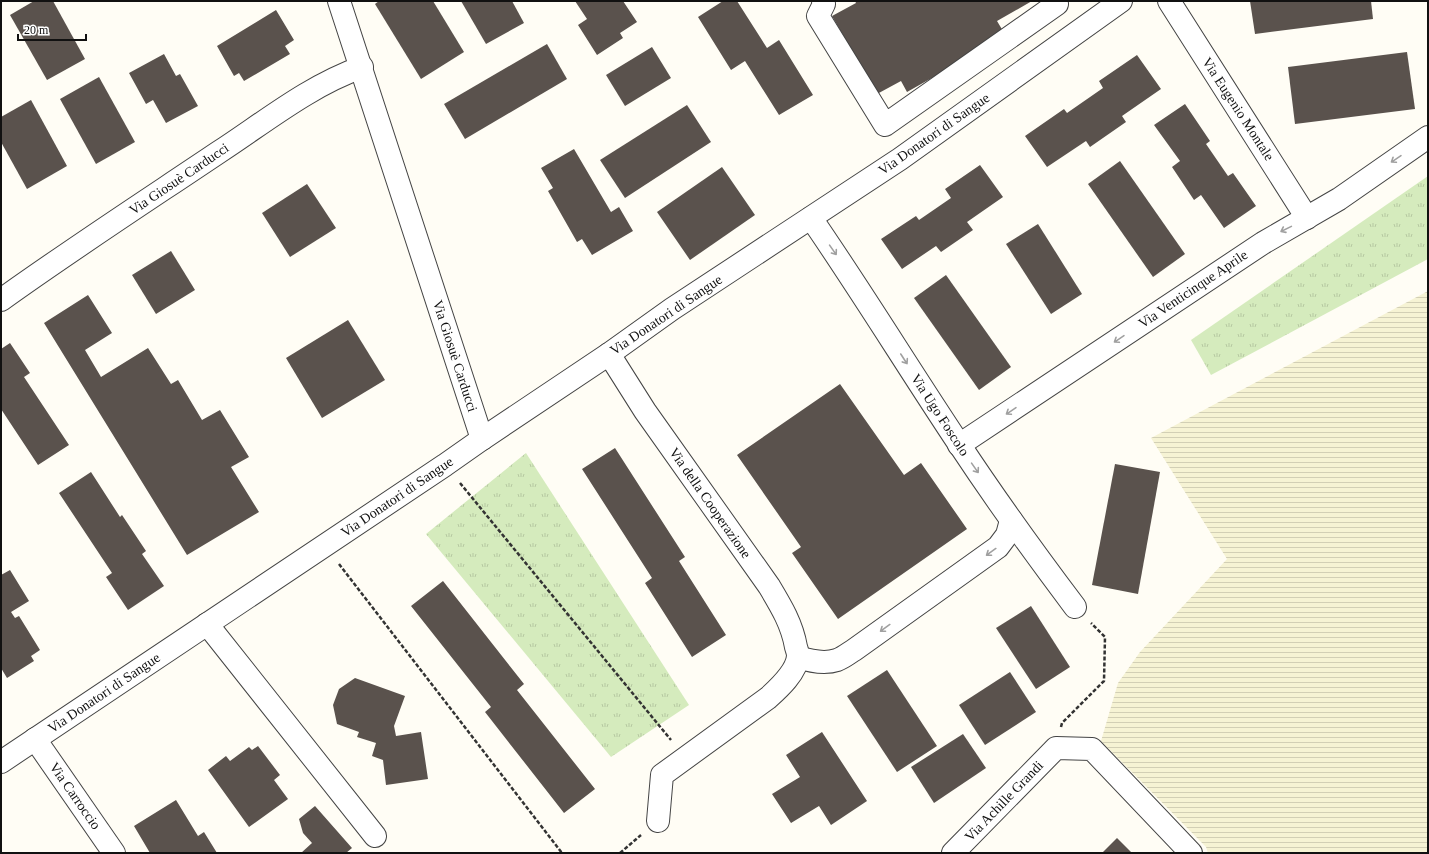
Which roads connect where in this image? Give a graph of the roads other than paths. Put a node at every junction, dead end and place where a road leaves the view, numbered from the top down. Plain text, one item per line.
1 (339, 1) edge
2 (822, 1) edge
3 (1055, 1) edge
4 (1121, 1) edge
5 (1169, 1) edge
6 (362, 67) junction
7 (1428, 137) edge
8 (811, 218) junction
9 (1308, 218) junction
10 (1, 300) edge
11 (609, 354) junction
12 (482, 439) junction
13 (959, 445) junction
14 (1011, 520) junction
15 (1075, 607) dead end
16 (207, 624) junction
17 (798, 657) junction
18 (35, 739) junction
19 (1, 762) edge
20 (658, 821) road end
21 (375, 836) dead end
22 (114, 853) edge
23 (953, 853) edge
24 (1190, 853) edge

1 - 6 street, Via Giosuè Carducci
2 - 3 street
4 - 8 street, Via Donatori di Sangue
5 - 9 street, Via Eugenio Montale
6 - 10 street, Via Giosuè Carducci
6 - 12 street, Via Giosuè Carducci
7 -> 9 street, Via Venticinque Aprile
8 - 11 street, Via Donatori di Sangue
8 -> 13 street, Via Ugo Foscolo
9 -> 13 street, Via Venticinque Aprile
11 - 12 street, Via Donatori di Sangue
11 - 17 street, Via della Cooperazione
12 - 16 street, Via Donatori di Sangue
13 -> 14 street, Via Ugo Foscolo
14 - 15 street, Via Ugo Foscolo
14 -> 17 street
16 - 18 street, Via Donatori di Sangue
16 - 21 street
17 - 20 street
18 - 19 street, Via Donatori di Sangue
18 - 22 street, Via Carroccio
23 - 24 street, Via Achille Grandi

